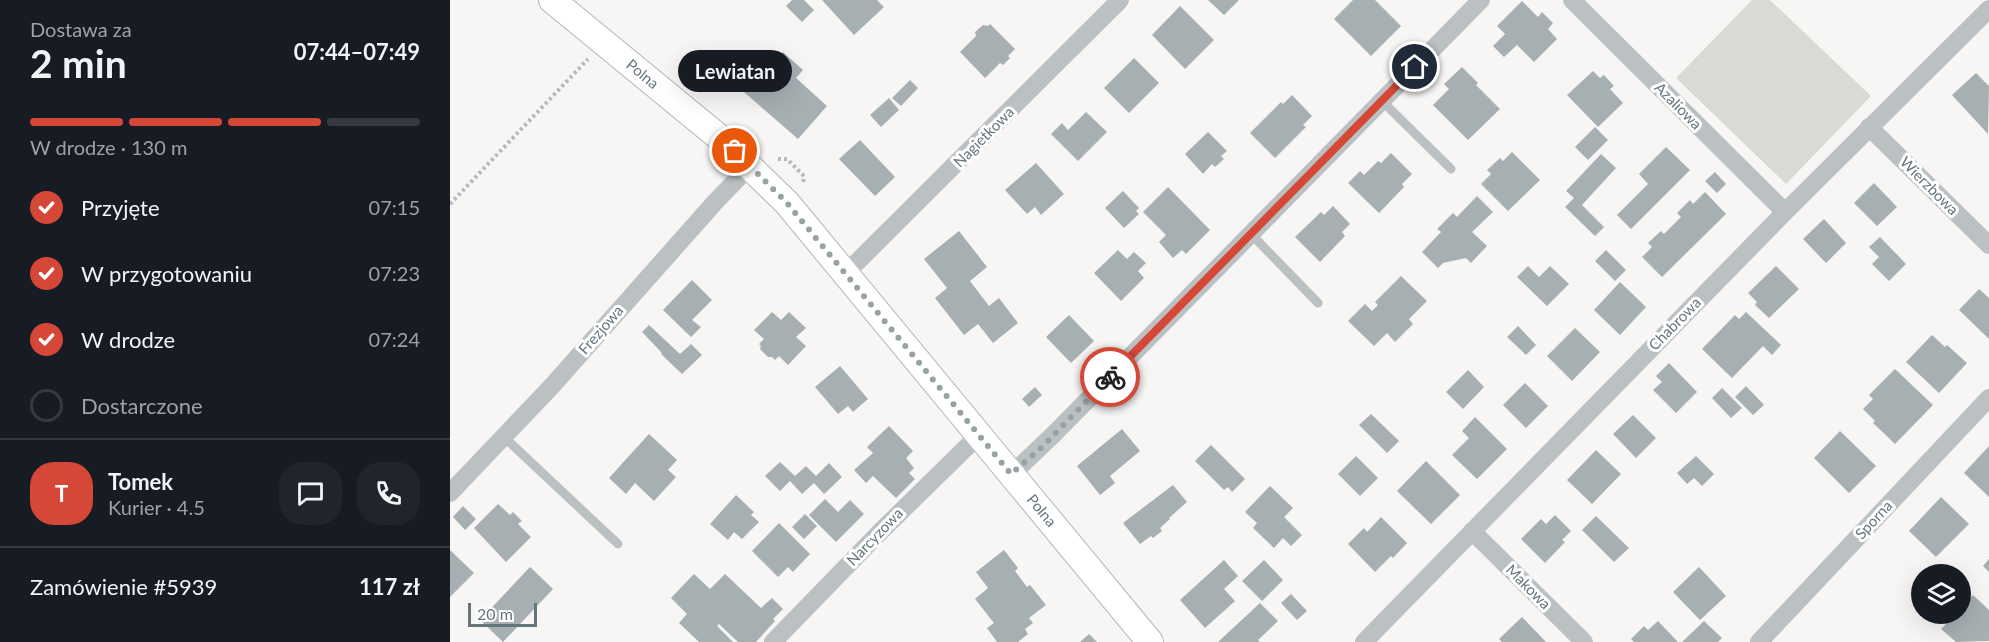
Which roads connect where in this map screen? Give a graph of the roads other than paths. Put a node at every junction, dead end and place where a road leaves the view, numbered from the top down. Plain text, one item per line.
1 (552, 0) edge
2 (1120, 0) edge
3 (1481, 0) edge
4 (1572, 0) edge
5 (1989, 9) edge
6 (1382, 100) junction
7 (1869, 127) junction
8 (751, 165) junction
9 (1450, 169) dead end
10 (1785, 212) junction
11 (1251, 234) junction
12 (1989, 245) edge
13 (846, 273) junction
14 (1318, 303) dead end
15 (1989, 398) edge
16 (979, 435) junction
17 (504, 437) junction
18 (1011, 474) junction
19 (450, 493) edge
20 (1472, 531) junction
21 (618, 544) dead end
22 (773, 642) edge
23 (1150, 642) edge
24 (1364, 642) edge
25 (1584, 642) edge
26 (1759, 642) edge

1 - 8 street, Polna
2 - 13 street, Nagietkowa
3 - 6 street
4 - 10 street, Azaliowa
5 - 7 street, Chabrowa
6 - 9 lane
6 - 11 street
7 - 10 street, Chabrowa
7 - 12 street, Wierzbowa
8 - 13 street, Polna
8 - 17 street, Frezjowa
10 - 20 street, Chabrowa
11 - 14 lane
11 - 18 street
13 - 16 street, Polna
15 - 26 street, Sporna
16 - 18 street, Polna
16 - 22 street, Narcyzowa
17 - 19 street, Frezjowa
17 - 21 lane
18 - 23 street, Polna
20 - 24 street, Chabrowa
20 - 25 street, Makowa

